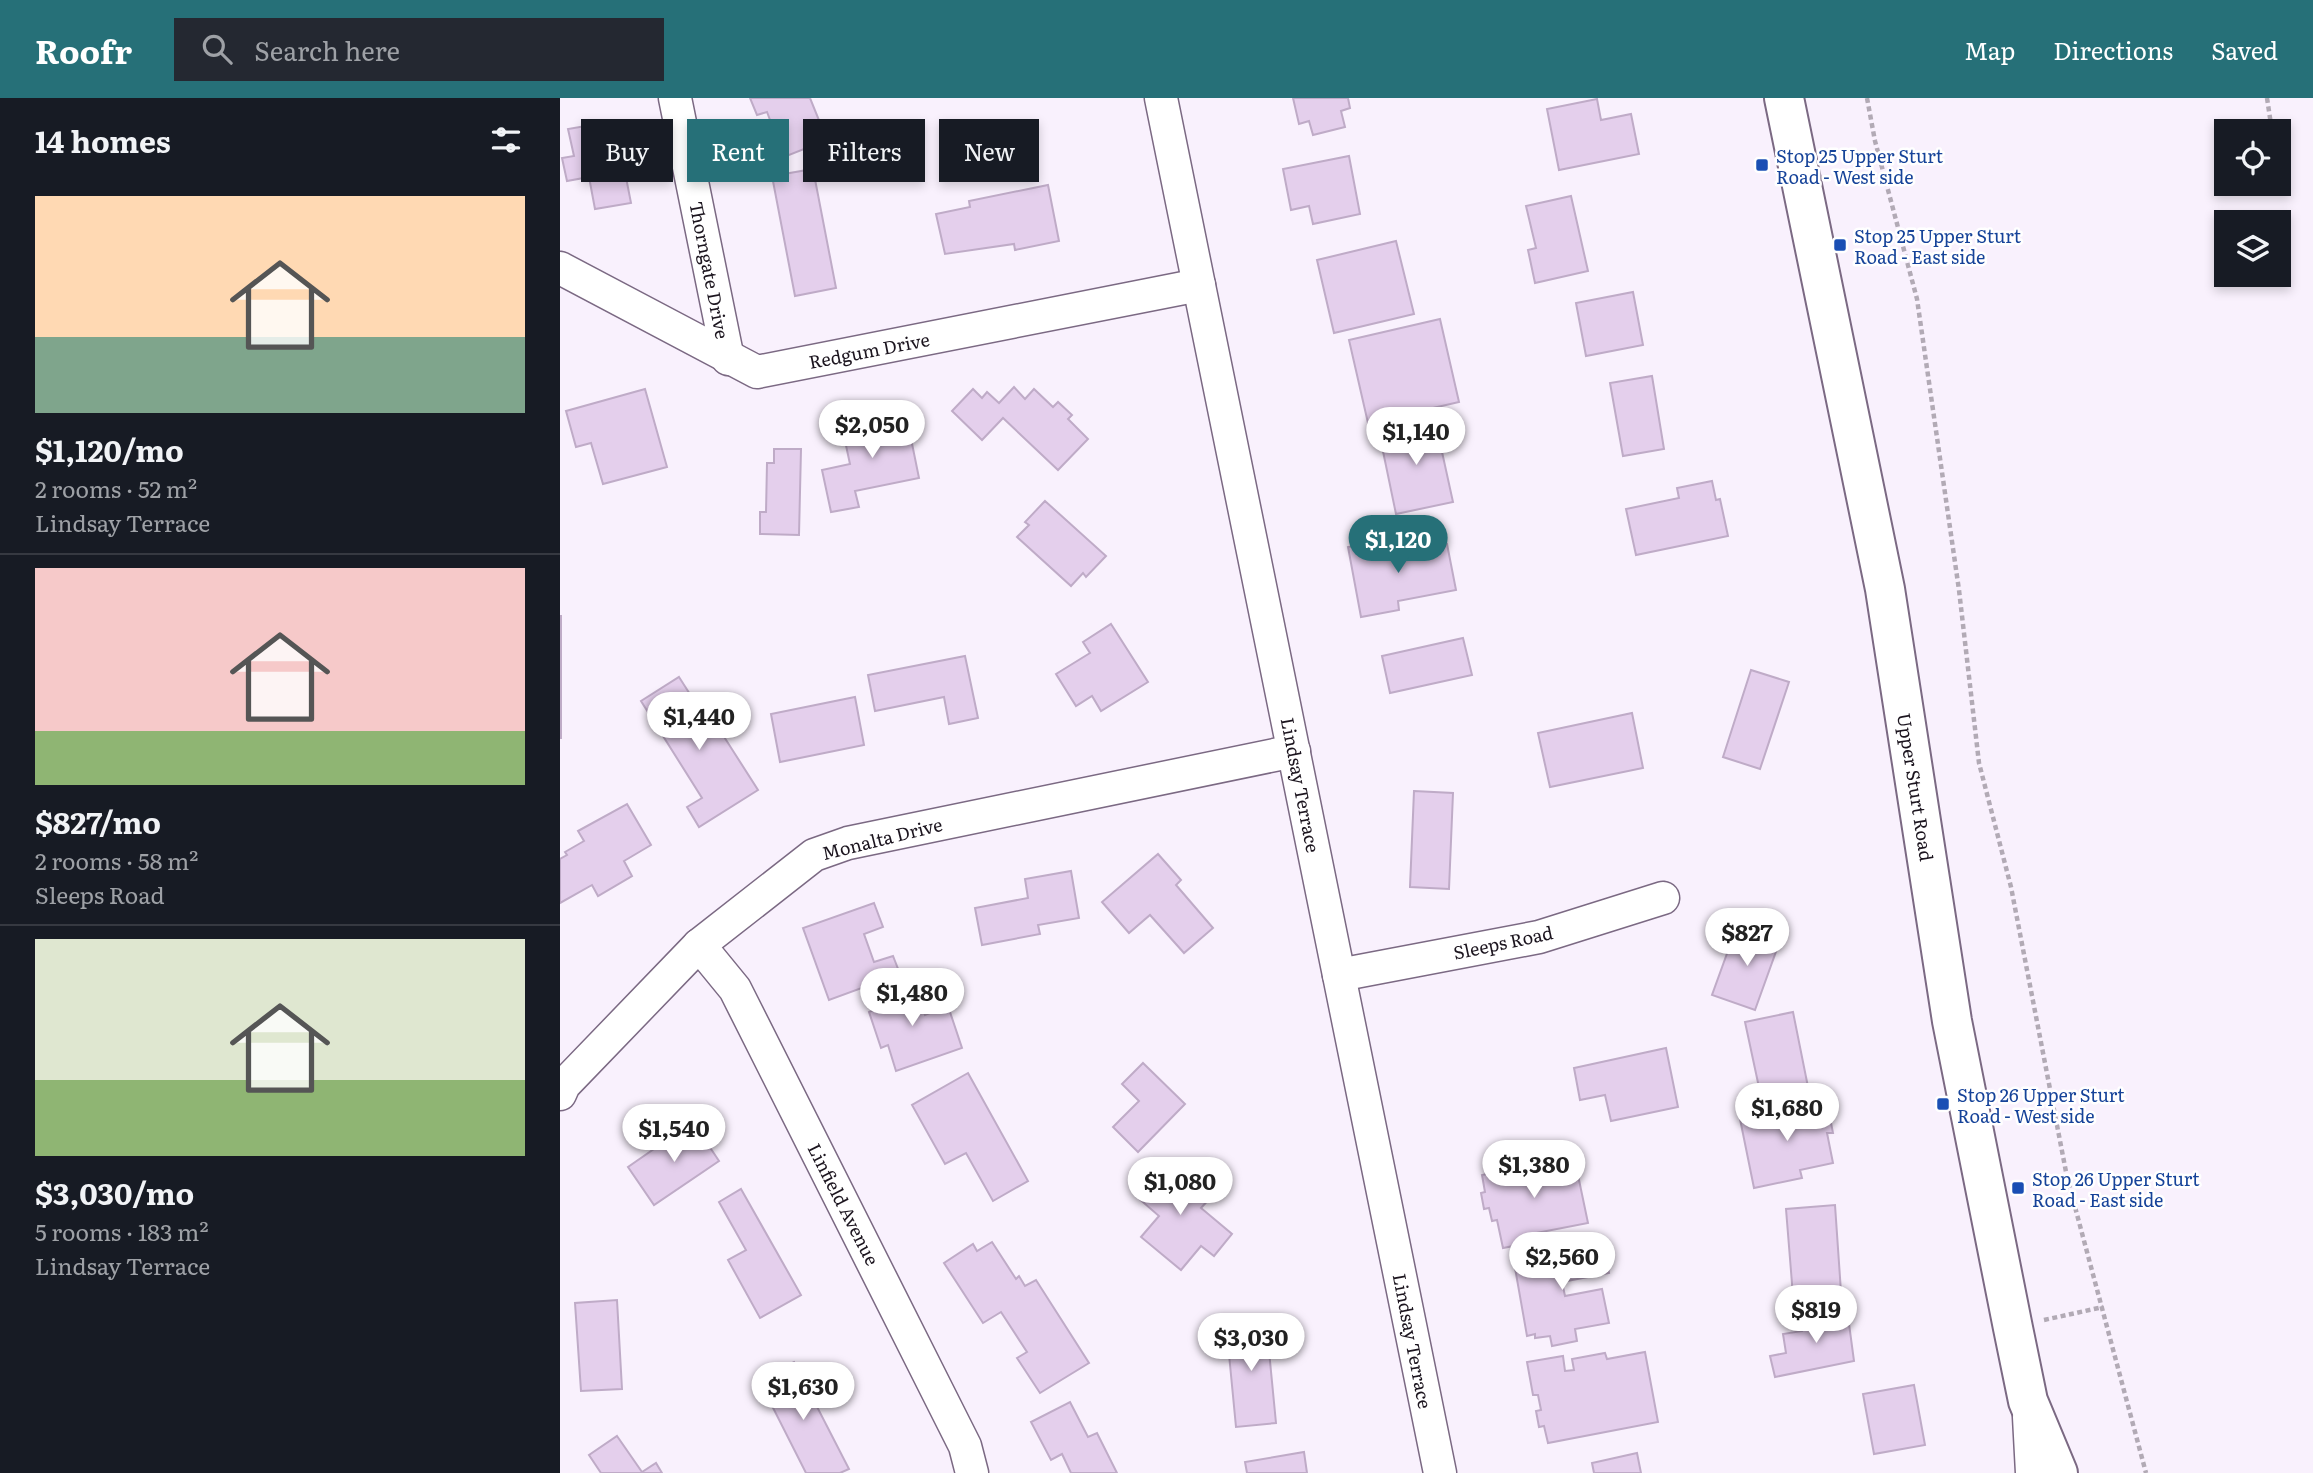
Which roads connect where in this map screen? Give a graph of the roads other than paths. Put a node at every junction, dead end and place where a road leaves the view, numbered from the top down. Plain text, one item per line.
1 (676, 98) edge
2 (1161, 98) edge
3 (1784, 98) edge
4 (560, 268) edge
5 (1199, 285) junction
6 (728, 359) junction
7 (1294, 751) junction
8 (1663, 898) dead end
9 (699, 945) junction
10 (1339, 975) junction
11 (561, 1084) edge
12 (2028, 1401) junction
13 (972, 1473) edge
14 (1440, 1473) edge
15 (2032, 1473) edge
16 (2058, 1473) edge

1 - 6 street, Thorngate Drive
2 - 5 street, Lindsay Terrace
3 - 12 main road, Upper Sturt Road
4 - 6 street, Redgum Drive
5 - 6 street, Redgum Drive
5 - 7 street, Lindsay Terrace
7 - 9 street, Monalta Drive
7 - 10 street, Lindsay Terrace
8 - 10 street, Sleeps Road
9 - 11 street, Monalta Drive
9 - 13 street, Linfield Avenue
10 - 14 street, Lindsay Terrace
12 - 15 street
12 - 16 main road, Upper Sturt Road

